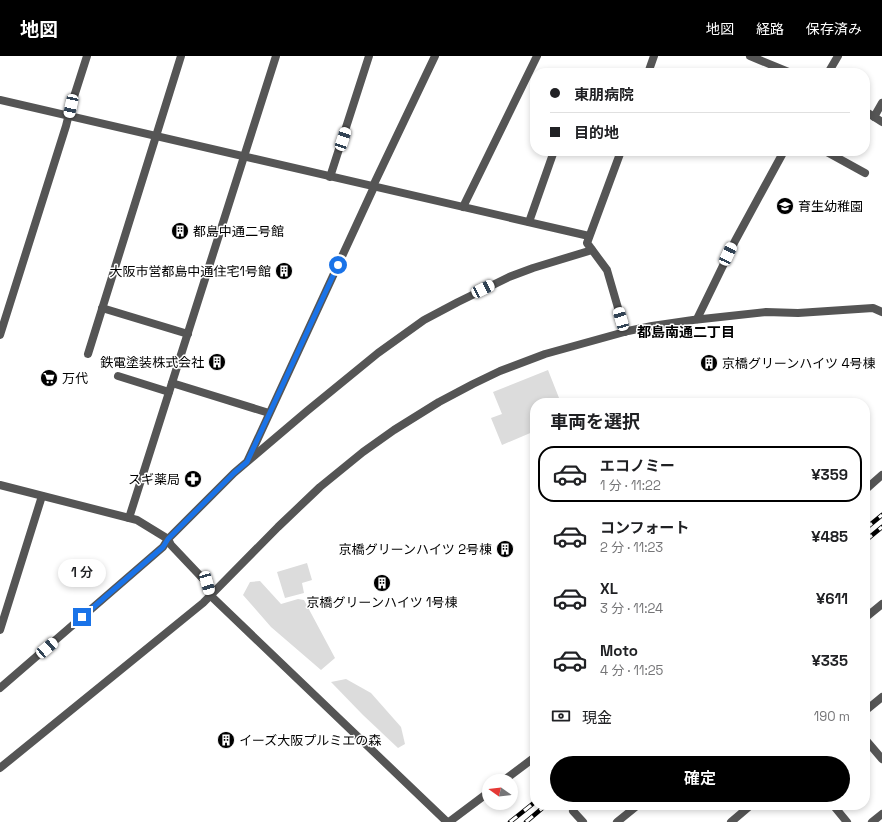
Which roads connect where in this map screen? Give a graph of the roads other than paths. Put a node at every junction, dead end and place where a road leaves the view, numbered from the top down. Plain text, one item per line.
1 (87, 56) edge
2 (181, 56) edge
3 (276, 56) edge
4 (369, 56) edge
5 (434, 56) edge
6 (537, 56) edge
7 (654, 56) edge
8 (750, 56) edge
9 (838, 56) edge
10 (531, 68) edge
11 (650, 68) edge
12 (779, 68) edge
13 (831, 68) edge
14 (530, 70) edge
15 (0, 100) edge
16 (882, 103) edge
17 (870, 114) edge
18 (69, 116) junction
19 (874, 117) junction
20 (882, 122) edge
21 (156, 137) junction
22 (552, 156) edge
23 (619, 156) edge
24 (781, 156) edge
25 (834, 156) edge
26 (244, 157) junction
27 (865, 173) dead end
28 (330, 177) junction
29 (373, 186) junction
30 (463, 207) junction
31 (529, 222) junction
32 (589, 236) junction
33 (592, 250) junction
34 (102, 308) junction
35 (882, 312) edge
36 (697, 319) junction
37 (625, 332) junction
38 (188, 334) junction
39 (0, 335) edge
40 (88, 354) dead end
41 (118, 376) dead end
42 (172, 383) junction
43 (169, 392) junction
44 (269, 413) junction
45 (247, 462) junction
46 (882, 475) edge
47 (0, 485) edge
48 (870, 486) edge
49 (42, 496) junction
50 (133, 519) junction
51 (168, 539) junction
52 (211, 596) junction
53 (882, 604) edge
54 (870, 614) edge
55 (0, 630) edge
56 (0, 688) edge
57 (882, 696) edge
58 (870, 707) edge
59 (870, 745) edge
60 (882, 760) edge
61 (530, 761) edge
62 (0, 768) edge
63 (512, 774) edge
64 (482, 797) edge
65 (632, 810) edge
66 (745, 810) edge
67 (836, 810) edge
68 (573, 811) dead end
69 (882, 814) edge
70 (844, 821) edge
71 (448, 822) edge
72 (583, 822) edge
73 (617, 822) edge
74 (731, 822) edge
75 (872, 822) edge

1 - 18 street
2 - 21 street
3 - 26 street
4 - 28 street
5 - 29 street
6 - 10 street
7 - 11 street
8 - 12 street
9 - 13 street
14 - 30 street
15 - 18 street
16 - 19 street
17 - 19 street
18 - 21 street
18 - 39 street
19 - 20 street
21 - 26 street
21 - 34 street
22 - 31 street
23 - 32 street
24 - 36 street
25 - 27 street
26 - 28 street
26 - 38 street
28 - 29 street
29 - 30 street
29 - 44 street
30 - 31 street
31 - 32 street
32 - 33 street
33 - 37 street
33 - 45 street
34 - 38 street
34 - 40 street
35 - 36 street
36 - 37 street
37 - 52 street
38 - 42 street
41 - 43 street
42 - 43 street
42 - 44 street
43 - 50 street
44 - 45 street
45 - 51 street
46 - 48 street
47 - 49 street
49 - 50 street
49 - 55 street
50 - 51 street
51 - 52 street
51 - 56 street
52 - 62 street
52 - 71 street
53 - 54 street
57 - 58 street
59 - 60 street
61 - 63 street
64 - 71 street
65 - 73 street
66 - 74 street
67 - 70 street
68 - 72 street
69 - 75 street

